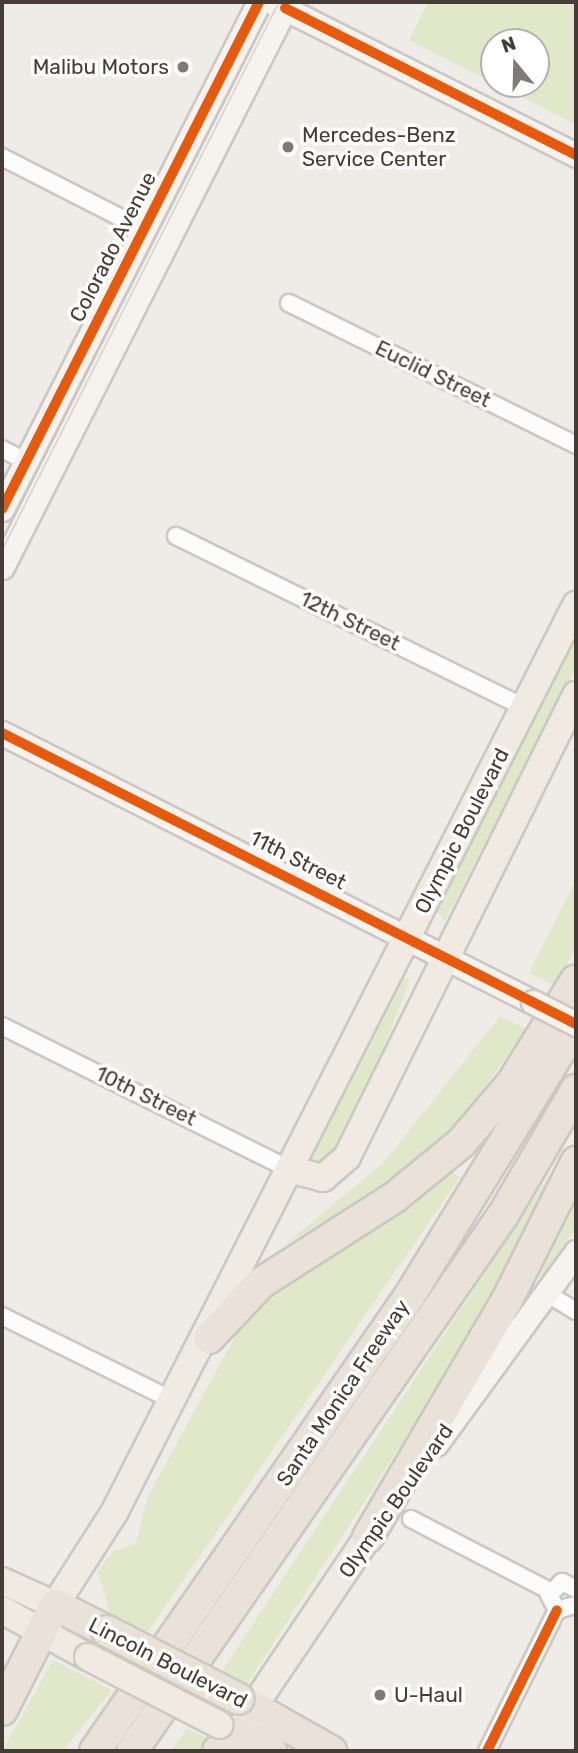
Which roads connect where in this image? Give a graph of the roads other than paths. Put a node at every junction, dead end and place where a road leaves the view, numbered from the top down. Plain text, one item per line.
1 (259, 2) edge
2 (282, 4) edge
3 (576, 155) edge
4 (2, 157) edge
5 (143, 229) junction
6 (289, 303) dead end
7 (576, 445) edge
8 (2, 449) edge
9 (26, 461) junction
10 (2, 509) edge
11 (176, 536) dead end
12 (2, 567) edge
13 (576, 604) edge
14 (576, 695) edge
15 (524, 708) junction
16 (568, 729) edge
17 (2, 733) edge
18 (409, 937) junction
19 (444, 955) junction
20 (576, 980) edge
21 (576, 1024) edge
22 (2, 1026) edge
23 (576, 1090) edge
24 (576, 1163) edge
25 (289, 1169) junction
26 (576, 1252) edge
27 (546, 1293) junction
28 (576, 1311) edge
29 (2, 1316) edge
30 (209, 1338) junction
31 (176, 1402) junction
32 (303, 1507) junction
33 (411, 1519) dead end
34 (368, 1537) junction
35 (2, 1581) edge
36 (575, 1583) edge
37 (550, 1591) junction
38 (55, 1605) junction
39 (576, 1605) edge
40 (2, 1610) edge
41 (557, 1610) junction
42 (41, 1634) junction
43 (247, 1703) junction
44 (2, 1710) edge
45 (224, 1736) edge
46 (95, 1751) edge
47 (132, 1751) edge
48 (158, 1751) edge
49 (271, 1751) edge
50 (331, 1751) edge
51 (487, 1751) edge

1 - 5 main road, Colorado Avenue
2 - 3 main road
2 - 12 main road
4 - 5 street
5 - 9 main road, Colorado Avenue
6 - 7 street, Euclid Street
8 - 9 street
9 - 10 main road, Colorado Avenue
11 - 15 street, 12th Street
13 - 15 main road, Olympic Boulevard
14 - 16 main road, Olympic Boulevard
15 - 18 main road, Olympic Boulevard
16 - 19 main road, Olympic Boulevard
17 - 18 main road, 11th Street
18 - 19 main road, 11th Street
18 - 25 main road, Olympic Boulevard
19 - 21 main road, 11th Street, bridge
19 - 25 main road, Olympic Boulevard
20 - 30 highway
21 - 46 highway, Santa Monica Freeway
22 - 25 street, 10th Street
23 - 32 highway, Santa Monica Freeway
24 - 34 highway
25 - 30 main road, Olympic Boulevard
26 - 27 main road, Olympic Boulevard
27 - 28 street
27 - 34 main road, Olympic Boulevard
29 - 31 street
30 - 31 main road, Olympic Boulevard
31 - 38 main road, Olympic Boulevard
32 - 47 highway, Santa Monica Freeway
32 - 48 highway
33 - 37 street
34 - 43 main road, Olympic Boulevard
35 - 38 main road, Lincoln Boulevard
36 - 37 street
37 - 41 street
38 - 42 highway, Olympic Boulevard
38 - 43 highway, Lincoln Boulevard, bridge
39 - 41 street
40 - 42 main road, Lincoln Boulevard
41 - 51 street
42 - 44 highway, Olympic Boulevard
42 - 45 main road, Lincoln Boulevard, bridge
43 - 45 main road, Olympic Boulevard
43 - 50 highway, Lincoln Boulevard
45 - 49 highway, Lincoln Boulevard

